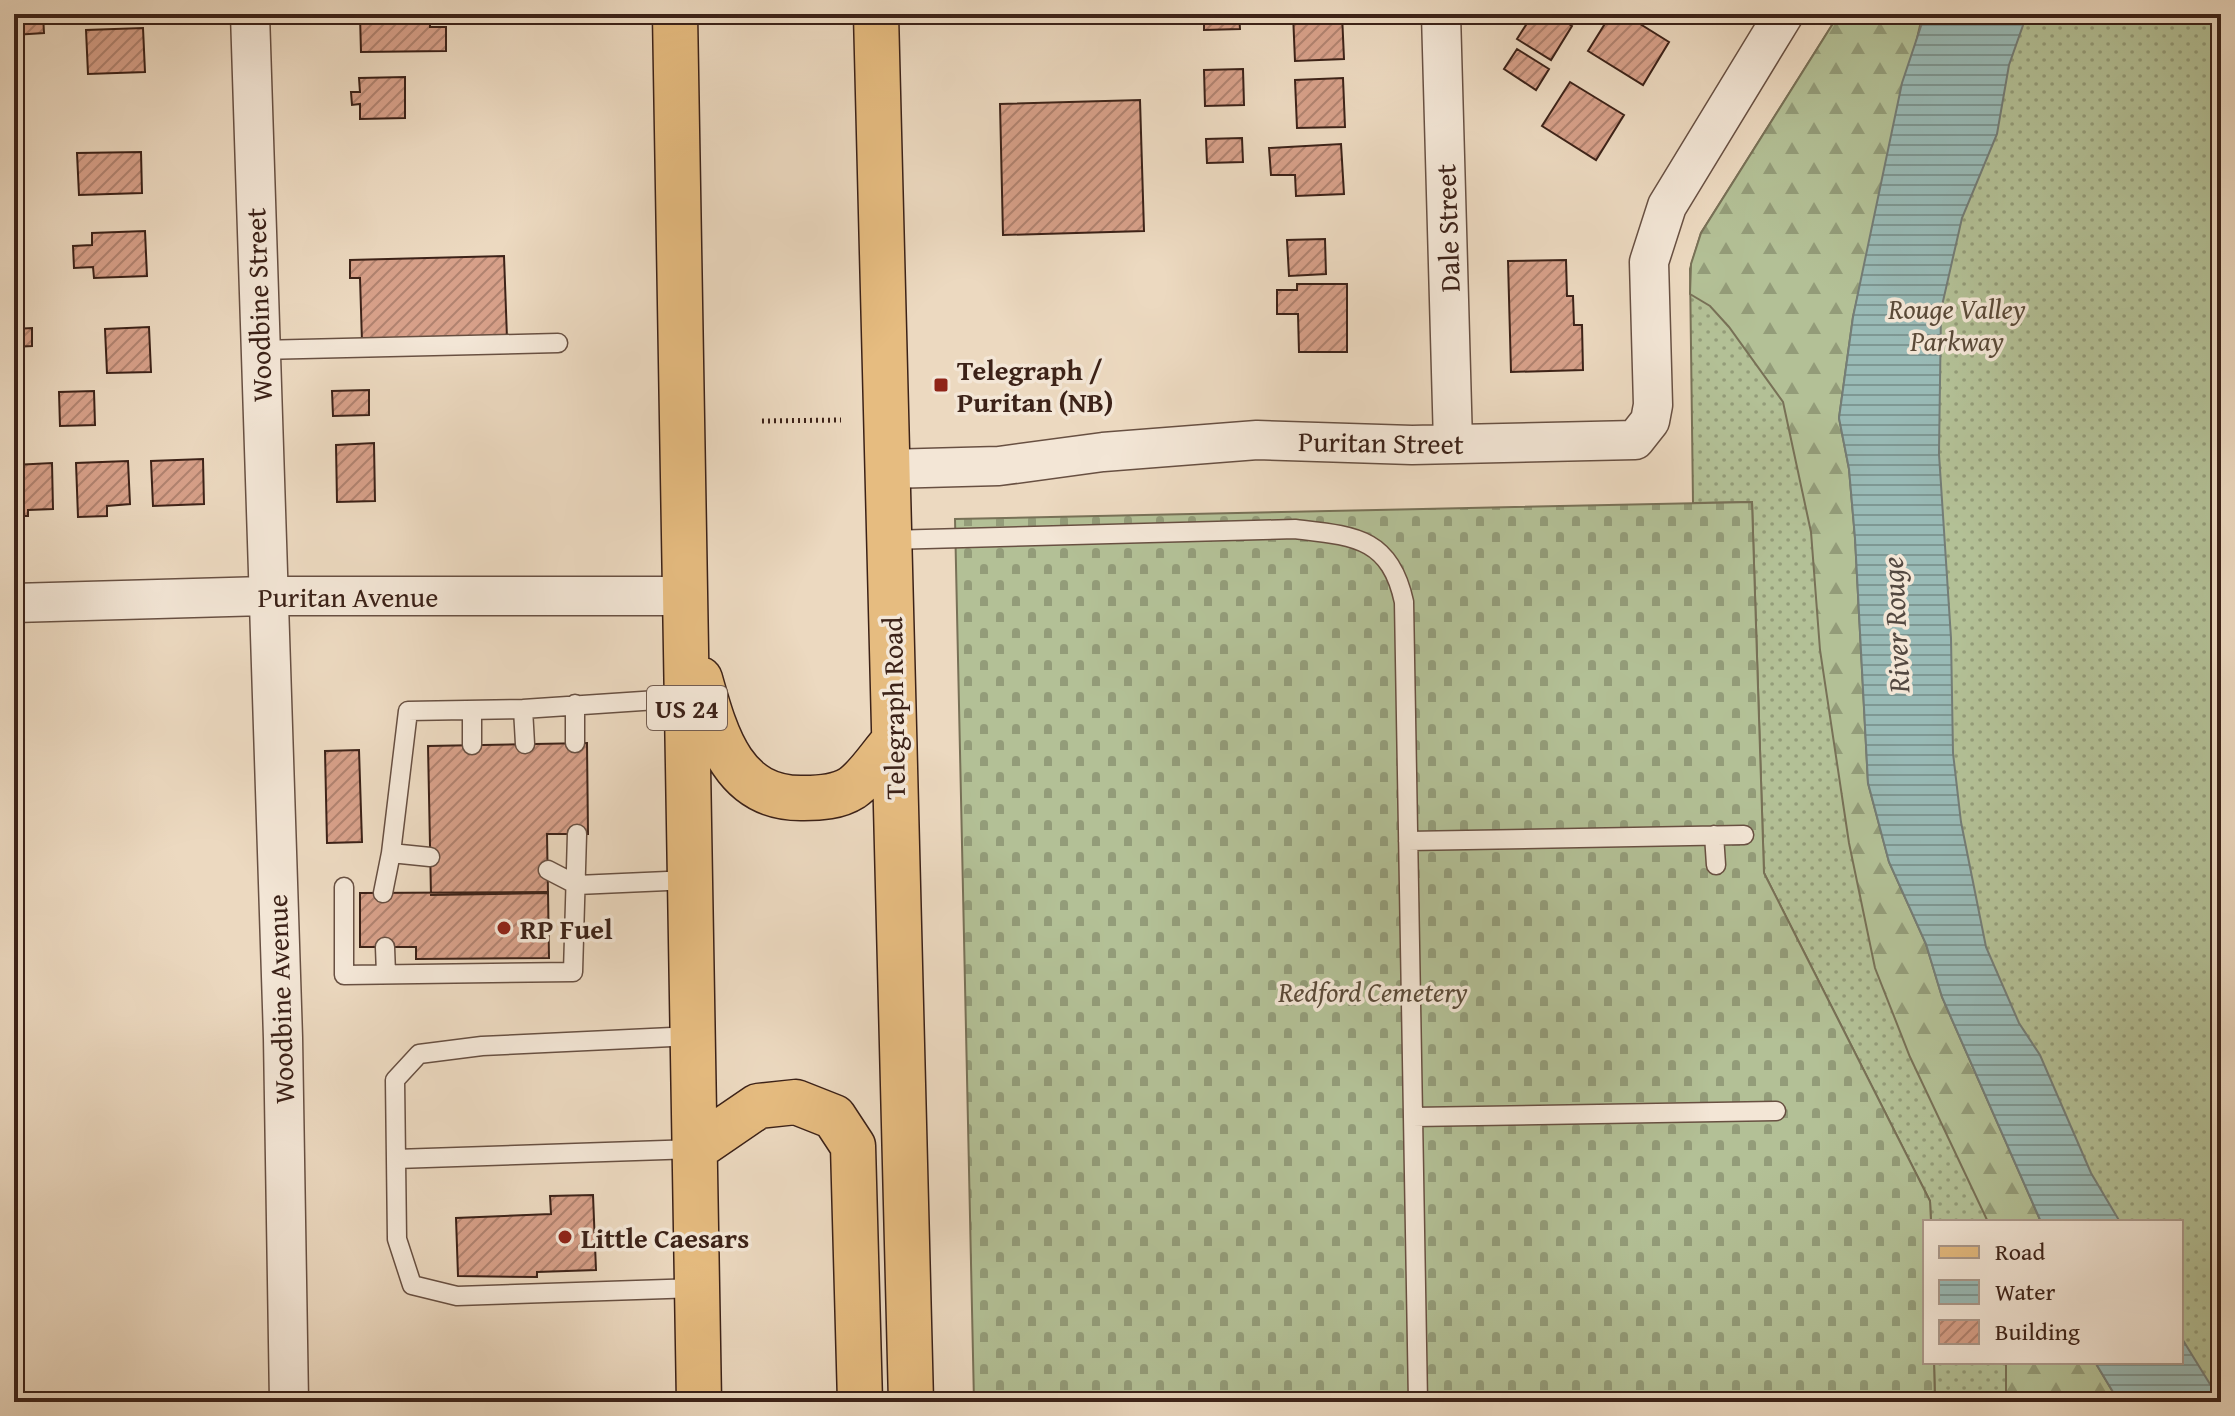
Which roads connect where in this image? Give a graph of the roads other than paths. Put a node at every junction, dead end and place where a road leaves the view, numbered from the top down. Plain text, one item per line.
1 (250, 14) edge
2 (675, 14) edge
3 (876, 14) edge
4 (1441, 14) edge
5 (1784, 14) edge
6 (558, 343) dead end
7 (259, 350) junction
8 (1453, 443) junction
9 (887, 469) junction
10 (889, 540) junction
11 (266, 596) junction
12 (14, 603) edge
13 (684, 614) junction
14 (687, 698) junction
15 (575, 704) junction
16 (523, 709) junction
17 (472, 710) junction
18 (894, 741) junction
19 (575, 743) dead end
20 (525, 744) dead end
21 (472, 745) dead end
22 (577, 834) dead end
23 (1714, 835) junction
24 (1744, 835) dead end
25 (1408, 841) junction
26 (391, 853) junction
27 (430, 857) dead end
28 (1716, 865) dead end
29 (548, 870) dead end
30 (690, 880) junction
31 (577, 885) junction
32 (344, 887) dead end
33 (383, 893) dead end
34 (385, 947) dead end
35 (386, 974) junction
36 (693, 1036) junction
37 (1776, 1111) dead end
38 (1413, 1117) junction
39 (695, 1149) junction
40 (396, 1159) junction
41 (697, 1288) junction
42 (289, 1402) edge
43 (699, 1402) edge
44 (860, 1402) edge
45 (911, 1402) edge
46 (1418, 1402) edge

1 - 7 street, Woodbine Street
2 - 13 main road, US 24
3 - 9 main road, Telegraph Road
4 - 8 street, Dale Street
5 - 8 street, Puritan Street
6 - 7 lane
7 - 11 street, Woodbine Street
8 - 9 street, Puritan Street
9 - 10 main road, Telegraph Road
10 - 18 main road, Telegraph Road
10 - 25 lane
11 - 12 street, Puritan Avenue
11 - 13 street, Puritan Avenue
11 - 42 street, Woodbine Avenue
13 - 14 main road, US 24
13 - 18 main road
14 - 15 lane
14 - 30 main road, US 24
15 - 16 lane
15 - 19 lane
16 - 17 lane
16 - 20 lane
17 - 21 lane
17 - 26 lane
18 - 45 main road, Telegraph Road
22 - 31 lane
23 - 24 lane
23 - 25 lane
23 - 28 lane
25 - 38 lane
26 - 27 lane
26 - 33 lane
29 - 31 lane
30 - 31 lane
30 - 36 main road, US 24
31 - 35 lane
32 - 35 lane
34 - 35 lane
36 - 39 main road, US 24
36 - 40 lane
37 - 38 lane
38 - 46 lane
39 - 40 lane
39 - 41 main road, US 24
39 - 44 main road
40 - 41 lane
41 - 43 main road, US 24

